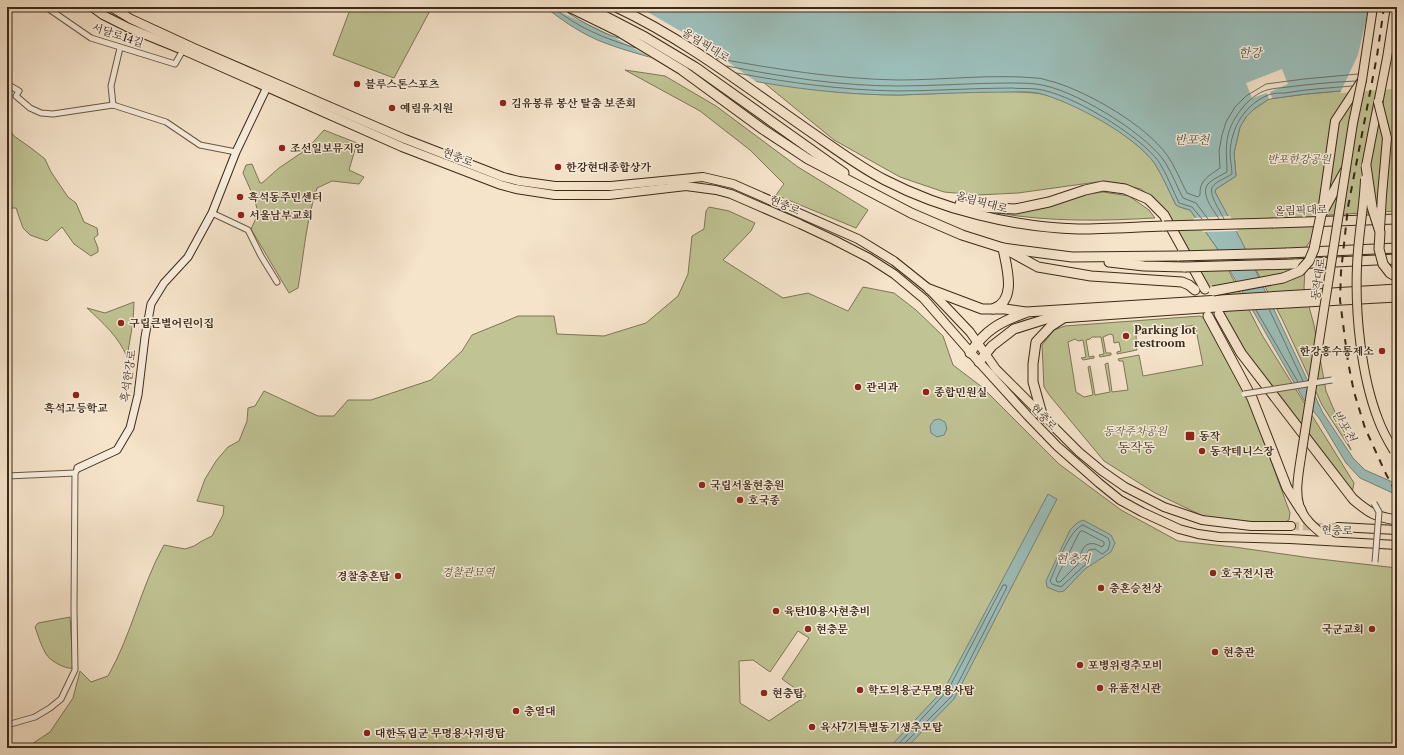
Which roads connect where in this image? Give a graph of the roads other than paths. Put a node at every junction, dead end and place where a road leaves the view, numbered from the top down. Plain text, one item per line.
1 (9, 7) edge
2 (46, 7) edge
3 (92, 7) edge
4 (111, 7) edge
5 (569, 7) edge
6 (587, 7) edge
7 (616, 7) edge
8 (1374, 7) edge
9 (1395, 7) edge
10 (7, 10) edge
11 (120, 48) junction
12 (183, 50) junction
13 (1362, 80) junction
14 (7, 84) edge
15 (267, 87) junction
16 (1378, 102) junction
17 (113, 105) junction
18 (236, 152) junction
19 (1366, 166) junction
20 (1346, 170) junction
21 (873, 194) junction
22 (925, 198) junction
23 (212, 213) junction
24 (1321, 215) junction
25 (1397, 219) edge
26 (1380, 232) junction
27 (1002, 248) junction
28 (1397, 248) edge
29 (1072, 257) junction
30 (1397, 259) edge
31 (1397, 277) edge
32 (277, 282) dead end
33 (929, 288) junction
34 (1397, 289) edge
35 (1195, 290) dead end
36 (1209, 290) junction
37 (1397, 297) edge
38 (1311, 299) junction
39 (1229, 302) junction
40 (1142, 304) junction
41 (992, 309) junction
42 (1026, 312) junction
43 (1219, 314) dead end
44 (1208, 316) dead end
45 (1065, 317) junction
46 (978, 341) junction
47 (970, 353) junction
48 (986, 353) junction
49 (978, 362) junction
50 (1332, 380) dead end
51 (1244, 394) dead end
52 (1042, 414) junction
53 (1397, 455) edge
54 (77, 471) junction
55 (7, 476) edge
56 (1374, 503) dead end
57 (1301, 510) junction
58 (1397, 520) edge
59 (1291, 526) tunnel mouth
60 (1338, 527) tunnel mouth
61 (1397, 530) edge
62 (1332, 541) junction
63 (1397, 545) edge
64 (1375, 562) dead end
65 (7, 725) edge

1 - 10 street
2 - 11 street, 서달로14길
3 - 12 main road, 현충로
4 - 33 main road, 현충로
5 - 21 highway
6 - 21 highway
7 - 22 highway, 올림픽대로
8 - 13 main road, 동작대로
9 - 16 main road
11 - 12 street, 서달로14길
11 - 17 street
12 - 15 main road, 현충로
13 - 20 main road, 동작대로, bridge
13 - 24 main road, bridge
14 - 17 street
15 - 18 street, 흑석한강로
15 - 47 main road, 현충로
16 - 19 main road, bridge
16 - 26 main road, bridge
17 - 18 street
18 - 23 street, 흑석한강로
19 - 26 highway, bridge
19 - 53 main road, bridge
20 - 24 highway, bridge
20 - 57 main road, 동작대로, bridge
21 - 27 highway
22 - 25 highway, 올림픽대로, bridge
22 - 36 highway
23 - 32 street
23 - 54 street, 흑석한강로
24 - 36 highway, bridge
26 - 31 highway, bridge
27 - 29 highway
27 - 35 highway
27 - 41 highway
28 - 29 highway, bridge
29 - 30 highway, bridge
33 - 41 highway
33 - 46 main road, 현충로
34 - 38 highway
36 - 40 highway
37 - 38 highway
38 - 39 highway
39 - 40 highway
39 - 45 highway
40 - 42 highway
41 - 42 highway
42 - 46 highway
43 - 58 highway
44 - 57 highway
45 - 48 highway
45 - 52 highway
46 - 47 highway
46 - 48 main road, 현충로
47 - 49 main road, 현충로
48 - 49 highway
48 - 52 main road, 현충로
49 - 62 main road, 현충로
50 - 51 street, bridge
52 - 59 main road, 현충로
54 - 55 street
54 - 65 street
56 - 64 street, bridge
57 - 62 main road, 동작대로
60 - 61 main road
62 - 63 main road, 현충로

